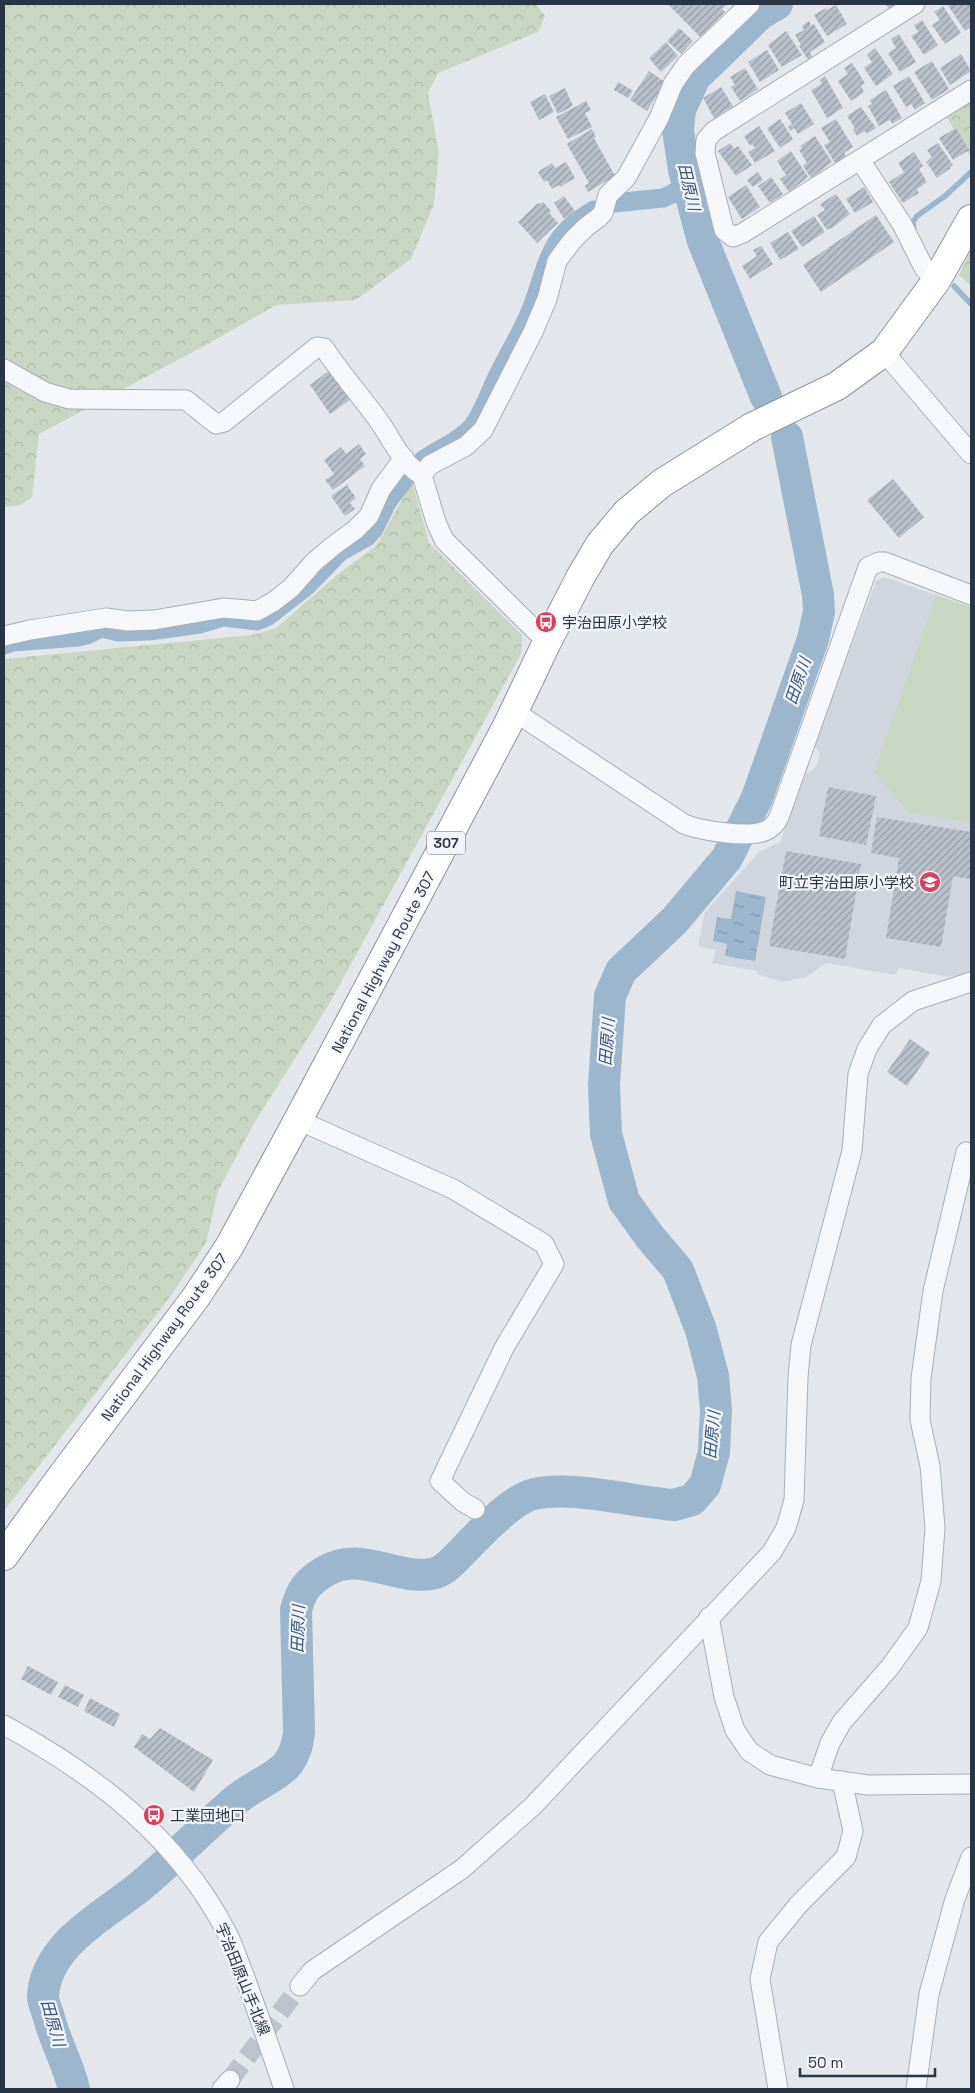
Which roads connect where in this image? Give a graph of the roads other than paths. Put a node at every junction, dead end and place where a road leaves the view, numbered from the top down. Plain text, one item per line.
1 (750, 4) edge
2 (915, 4) edge
3 (971, 90) edge
4 (860, 160) junction
5 (971, 219) edge
6 (936, 281) junction
7 (884, 352) junction
8 (4, 369) edge
9 (971, 454) edge
10 (404, 458) junction
11 (422, 475) junction
12 (971, 595) edge
13 (4, 636) edge
14 (547, 642) junction
15 (515, 712) junction
16 (971, 982) edge
17 (298, 1120) junction
18 (966, 1152) dead end
19 (475, 1509) dead end
20 (4, 1556) edge
21 (709, 1617) junction
22 (4, 1725) edge
23 (818, 1778) junction
24 (842, 1782) junction
25 (971, 1784) edge
26 (971, 1857) edge
27 (300, 1986) tunnel mouth
28 (284, 2089) edge
29 (778, 2089) edge
30 (916, 2089) edge

1 - 11 street
2 - 4 street
3 - 4 street
4 - 6 street
5 - 6 highway, National Highway Route 307 / 307
6 - 7 highway, National Highway Route 307 / 307
7 - 9 street
7 - 14 highway, National Highway Route 307 / 307
8 - 10 street
10 - 11 street
10 - 13 street
11 - 14 street
12 - 15 street
14 - 15 highway, National Highway Route 307 / 307
15 - 17 highway, National Highway Route 307 / 307
16 - 21 street
17 - 19 street
17 - 20 highway, National Highway Route 307 / 307
18 - 23 street
21 - 23 street
21 - 27 street
22 - 28 street, 宇治田原山手北線
23 - 24 street
24 - 25 street
24 - 29 street
26 - 30 street

